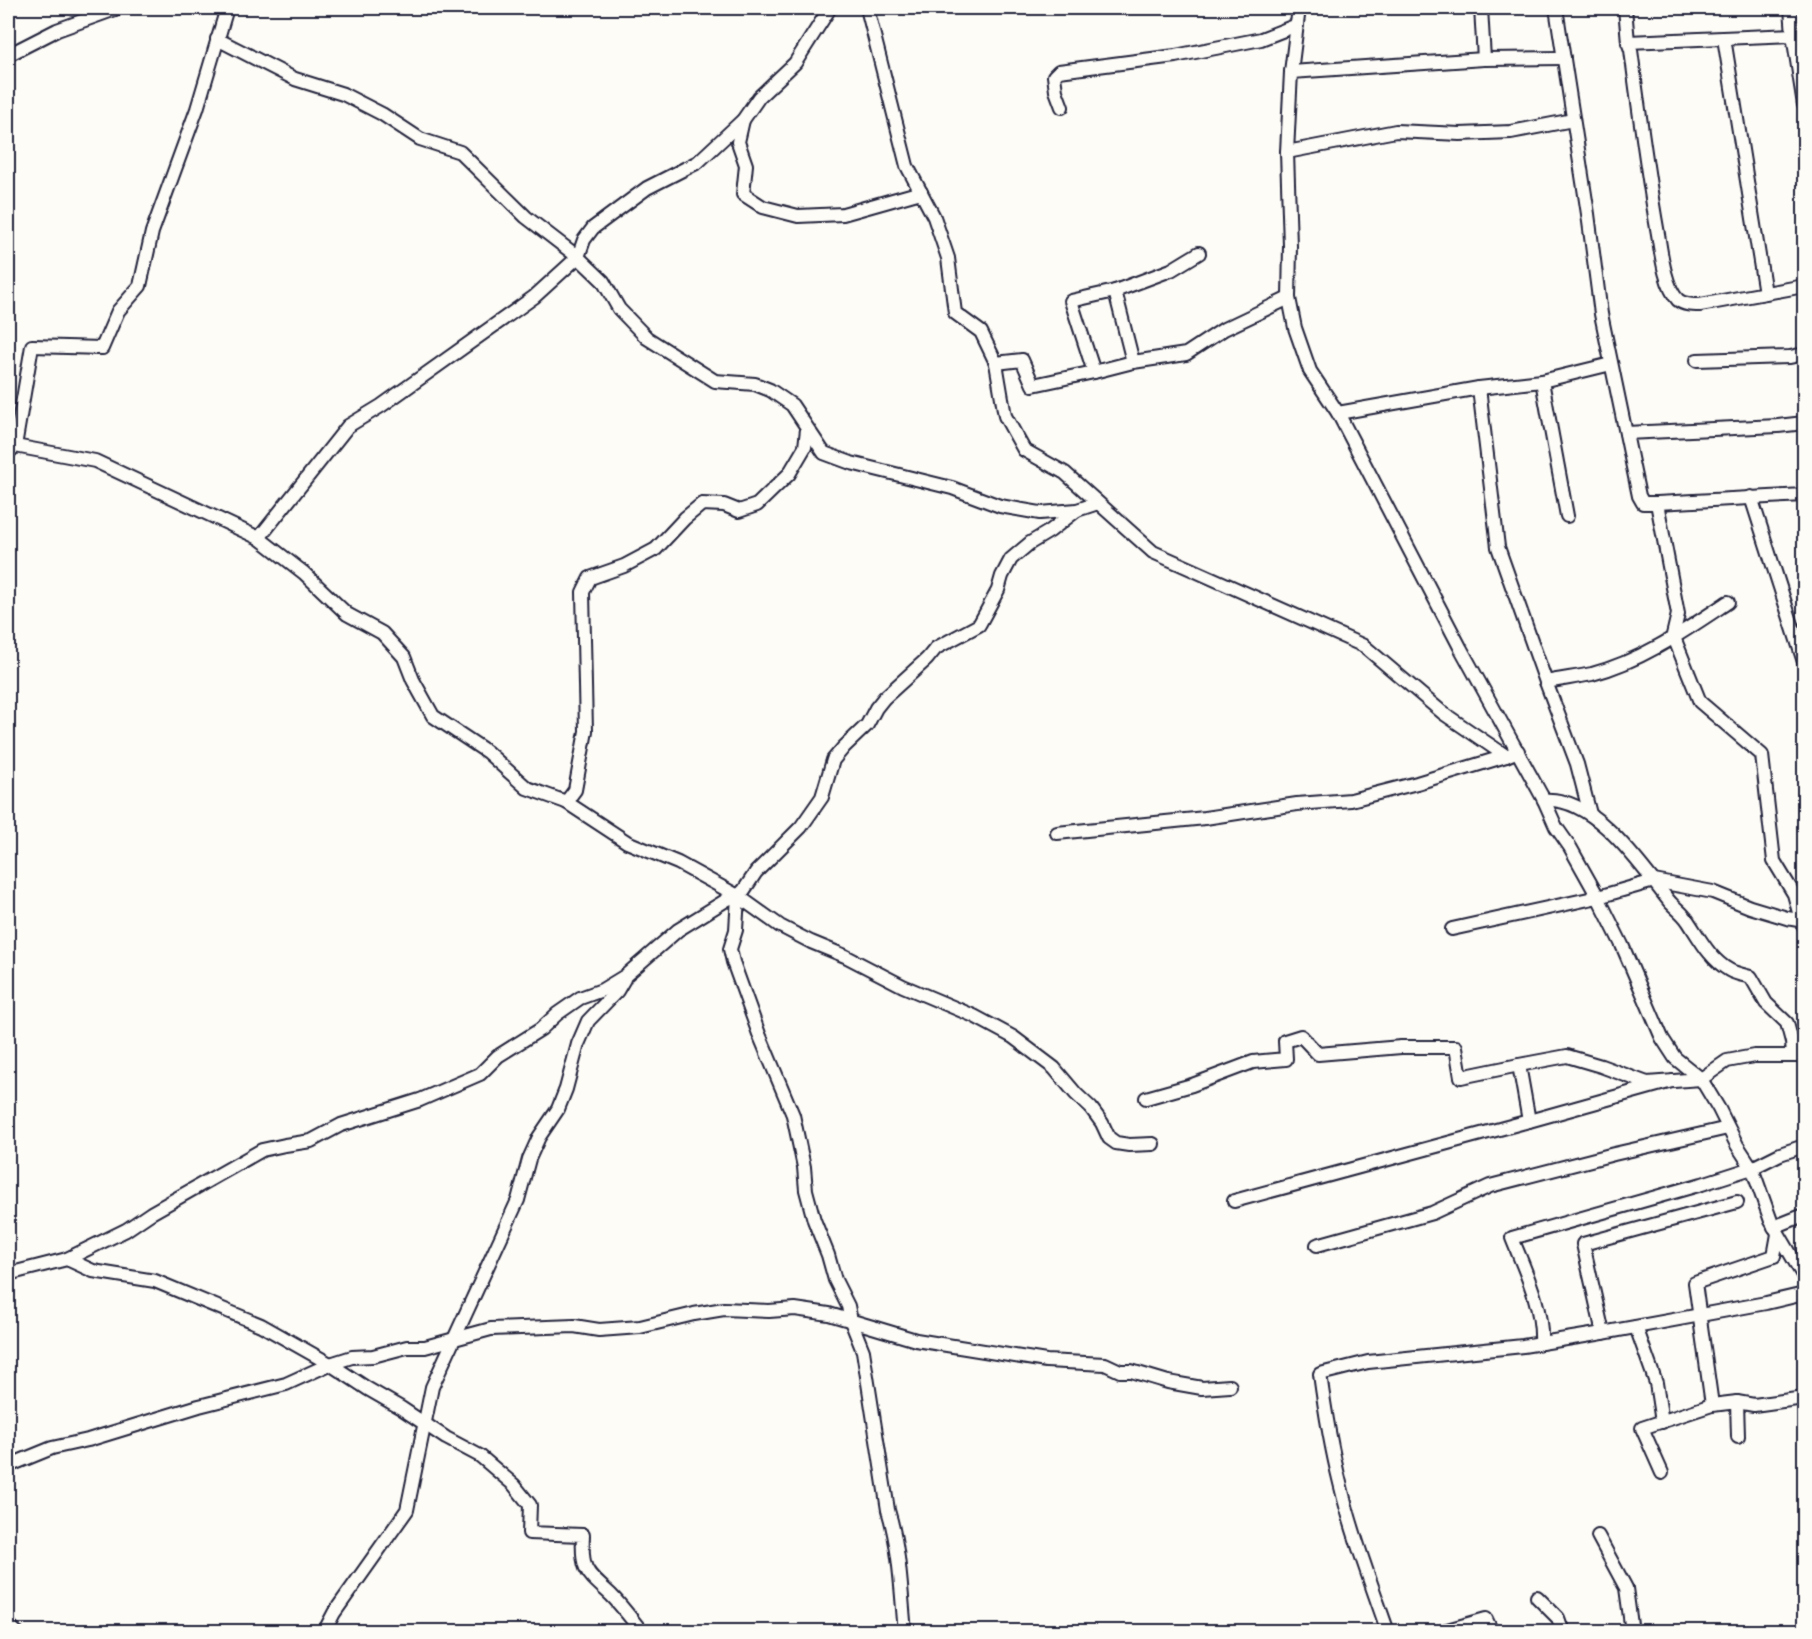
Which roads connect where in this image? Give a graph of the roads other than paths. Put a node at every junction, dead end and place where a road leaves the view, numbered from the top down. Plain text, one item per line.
1 (118, 8) edge
2 (227, 8) edge
3 (830, 8) edge
4 (867, 8) edge
5 (1299, 8) edge
6 (1481, 8) edge
7 (1556, 8) edge
8 (1625, 8) edge
9 (1791, 8) edge
10 (1297, 25) junction
11 (1793, 35) junction
12 (1724, 38) junction
13 (217, 39) junction
14 (1628, 42) junction
15 (8, 55) edge
16 (1564, 58) junction
17 (1484, 59) junction
18 (1291, 72) junction
19 (1802, 73) edge
20 (1804, 105) edge
21 (1062, 107) dead end
22 (742, 120) junction
23 (1573, 120) junction
24 (1287, 152) junction
25 (921, 192) junction
26 (1199, 253) dead end
27 (578, 257) junction
28 (1804, 286) edge
29 (1115, 291) junction
30 (1765, 293) junction
31 (1289, 298) junction
32 (1804, 354) edge
33 (1697, 360) dead end
34 (1133, 362) junction
35 (996, 363) junction
36 (1611, 364) junction
37 (1094, 372) junction
38 (1542, 381) junction
39 (1479, 388) junction
40 (1338, 413) junction
41 (1804, 423) edge
42 (807, 429) junction
43 (8, 432) edge
44 (1626, 433) junction
45 (10, 447) edge
46 (1804, 495) edge
47 (1751, 497) junction
48 (1098, 502) junction
49 (1657, 503) junction
50 (1077, 510) junction
51 (1567, 516) dead end
52 (259, 538) junction
53 (1728, 602) dead end
54 (1674, 637) junction
55 (1804, 663) edge
56 (1546, 682) junction
57 (1512, 753) junction
58 (1544, 800) junction
59 (566, 802) junction
60 (1590, 814) junction
61 (1057, 833) dead end
62 (1654, 881) junction
63 (738, 896) junction
64 (1598, 897) junction
65 (1803, 922) edge
66 (1452, 928) dead end
67 (625, 976) junction
68 (1799, 1056) edge
69 (1519, 1065) junction
70 (1701, 1079) junction
71 (1672, 1082) junction
72 (1146, 1098) dead end
73 (1529, 1121) junction
74 (1728, 1128) junction
75 (1153, 1144) dead end
76 (1804, 1146) edge
77 (1752, 1168) junction
78 (1234, 1201) dead end
79 (1737, 1202) dead end
80 (1804, 1215) edge
81 (1776, 1231) junction
82 (1317, 1245) dead end
83 (67, 1259) junction
84 (8, 1274) edge
85 (1804, 1277) edge
86 (1804, 1293) edge
87 (1699, 1315) junction
88 (851, 1321) junction
89 (1636, 1327) junction
90 (1603, 1333) junction
91 (454, 1339) junction
92 (1542, 1343) junction
93 (330, 1364) junction
94 (1230, 1386) dead end
95 (1804, 1398) edge
96 (1737, 1401) junction
97 (1712, 1405) junction
98 (1662, 1422) junction
99 (424, 1424) junction
100 (1738, 1437) dead end
101 (8, 1466) edge
102 (1662, 1473) dead end
103 (1598, 1536) dead end
104 (1537, 1597) dead end
105 (8, 1624) edge
106 (16, 1632) edge
107 (324, 1632) edge
108 (642, 1632) edge
109 (905, 1632) edge
110 (1388, 1632) edge
111 (1440, 1632) edge
112 (1491, 1632) edge
113 (1563, 1632) edge
114 (1632, 1632) edge

1 - 15 street
2 - 13 street
3 - 22 street
4 - 25 street
5 - 10 street
6 - 17 street
7 - 16 street
8 - 14 street
9 - 11 street
10 - 18 street
10 - 21 street
11 - 12 street
11 - 19 street
12 - 14 street
12 - 30 street
13 - 27 street
13 - 45 street
14 - 30 street
16 - 17 street
16 - 23 street
17 - 18 street
18 - 24 street
19 - 20 street
22 - 25 street
22 - 27 street
23 - 24 street
23 - 36 street
24 - 31 street
25 - 35 street
26 - 29 street
27 - 42 street
27 - 52 street
28 - 30 street
29 - 34 street
29 - 37 street
31 - 34 street
31 - 40 street
32 - 33 street
34 - 37 street
35 - 37 street
35 - 48 street
36 - 38 street
36 - 44 street
38 - 39 street
38 - 51 street
39 - 40 street
39 - 56 street
40 - 57 street
41 - 44 street
42 - 50 street
42 - 59 street
43 - 45 street
44 - 49 street
45 - 52 street
46 - 47 street
47 - 49 street
47 - 55 street
48 - 50 street
48 - 57 street
49 - 54 street
50 - 63 street
52 - 59 street
53 - 54 street
54 - 56 street
54 - 65 street
56 - 60 street
57 - 58 street
57 - 61 street
58 - 60 street
58 - 64 street
59 - 63 street
60 - 62 street
62 - 64 street
62 - 65 street
62 - 68 street
63 - 67 street
63 - 75 street
63 - 88 street
64 - 66 street
64 - 70 street
67 - 83 street
67 - 91 street
68 - 70 street
69 - 71 street
69 - 72 street
69 - 73 street
70 - 71 street
70 - 74 street
71 - 73 street
73 - 78 street
74 - 77 street
74 - 82 street
76 - 77 street
77 - 81 street
77 - 92 street
79 - 90 street
80 - 81 street
81 - 85 street
81 - 87 street
83 - 84 street
83 - 93 street
86 - 87 street
87 - 89 street
87 - 97 street
88 - 91 street
88 - 94 street
88 - 109 street
89 - 90 street
89 - 98 street
90 - 92 street
91 - 93 street
91 - 99 street
92 - 110 street
93 - 99 street
93 - 101 street
95 - 96 street
96 - 97 street
96 - 100 street
97 - 98 street
98 - 102 street
99 - 107 street
99 - 108 street
103 - 114 street
104 - 113 street
105 - 106 street
111 - 112 street

